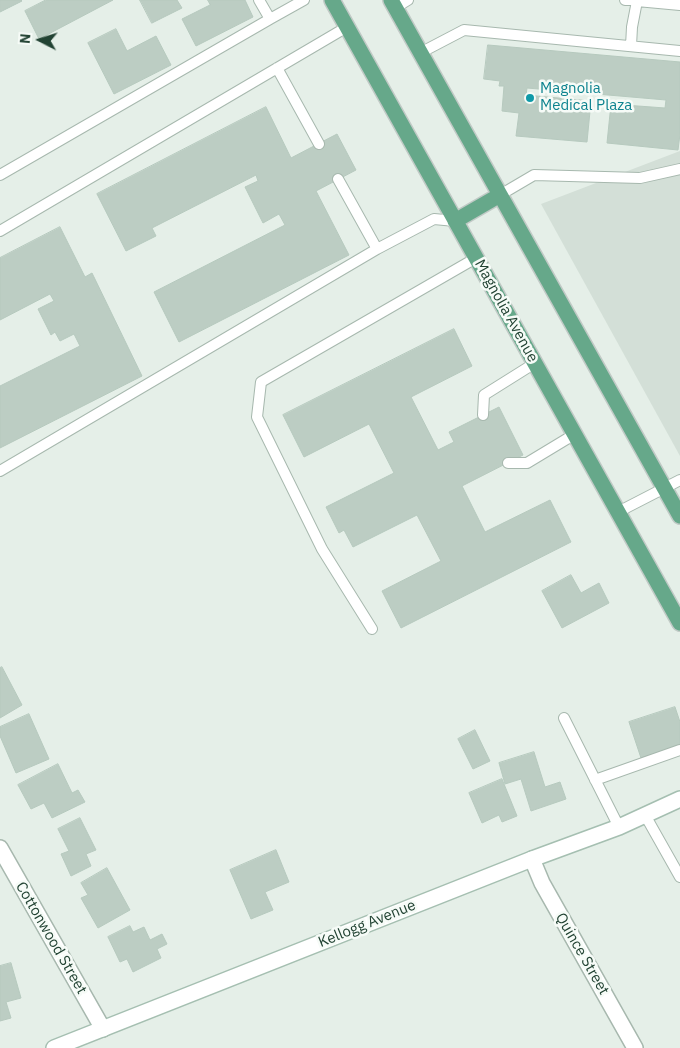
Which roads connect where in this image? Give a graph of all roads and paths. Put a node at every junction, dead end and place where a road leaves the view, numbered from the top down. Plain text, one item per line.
1 (259, 0) edge
2 (304, 0) edge
3 (332, 0) edge
4 (408, 0) edge
5 (625, 0) edge
6 (637, 0) edge
7 (393, 4) edge
8 (680, 5) edge
9 (270, 19) junction
10 (347, 27) junction
11 (631, 46) junction
12 (680, 51) edge
13 (420, 53) junction
14 (277, 68) junction
15 (319, 144) dead end
16 (680, 168) edge
17 (0, 175) edge
18 (338, 179) dead end
19 (500, 195) junction
20 (455, 221) junction
21 (0, 231) edge
22 (377, 249) junction
23 (476, 258) junction
24 (535, 363) junction
25 (483, 415) dead end
26 (574, 434) junction
27 (508, 463) dead end
28 (0, 471) edge
29 (680, 480) edge
30 (665, 489) junction
31 (618, 512) junction
32 (680, 516) edge
33 (680, 623) edge
34 (372, 629) dead end
35 (564, 718) dead end
36 (680, 750) edge
37 (595, 780) junction
38 (680, 799) edge
39 (645, 815) junction
40 (619, 827) junction
41 (0, 848) edge
42 (532, 859) junction
43 (680, 877) edge
44 (103, 1029) junction
45 (54, 1048) edge
46 (635, 1048) edge

1 - 9 lane
2 - 9 lane
3 - 10 main road, Magnolia Avenue
4 - 7 lane
5 - 6 lane
6 - 8 lane
6 - 11 lane
7 - 13 main road
9 - 17 lane
10 - 14 lane
10 - 20 main road, Magnolia Avenue
11 - 12 lane
11 - 13 lane
13 - 19 main road
14 - 15 lane
14 - 21 lane
16 - 19 lane
18 - 22 lane
19 - 20 main road
19 - 30 main road
20 - 22 lane
20 - 23 main road, Magnolia Avenue
22 - 28 lane
23 - 24 main road, Magnolia Avenue
23 - 34 lane
24 - 25 lane
24 - 26 main road, Magnolia Avenue
26 - 27 lane
26 - 31 main road, Magnolia Avenue
29 - 30 lane
30 - 31 lane
30 - 32 main road
31 - 33 main road, Magnolia Avenue
35 - 37 lane
36 - 37 lane
37 - 40 lane
38 - 39 street, Kellogg Avenue
39 - 40 street, Kellogg Avenue
39 - 43 lane
40 - 42 street, Kellogg Avenue
41 - 44 street, Cottonwood Street
42 - 44 street, Kellogg Avenue
42 - 46 street, Quince Street
44 - 45 street, Kellogg Avenue

